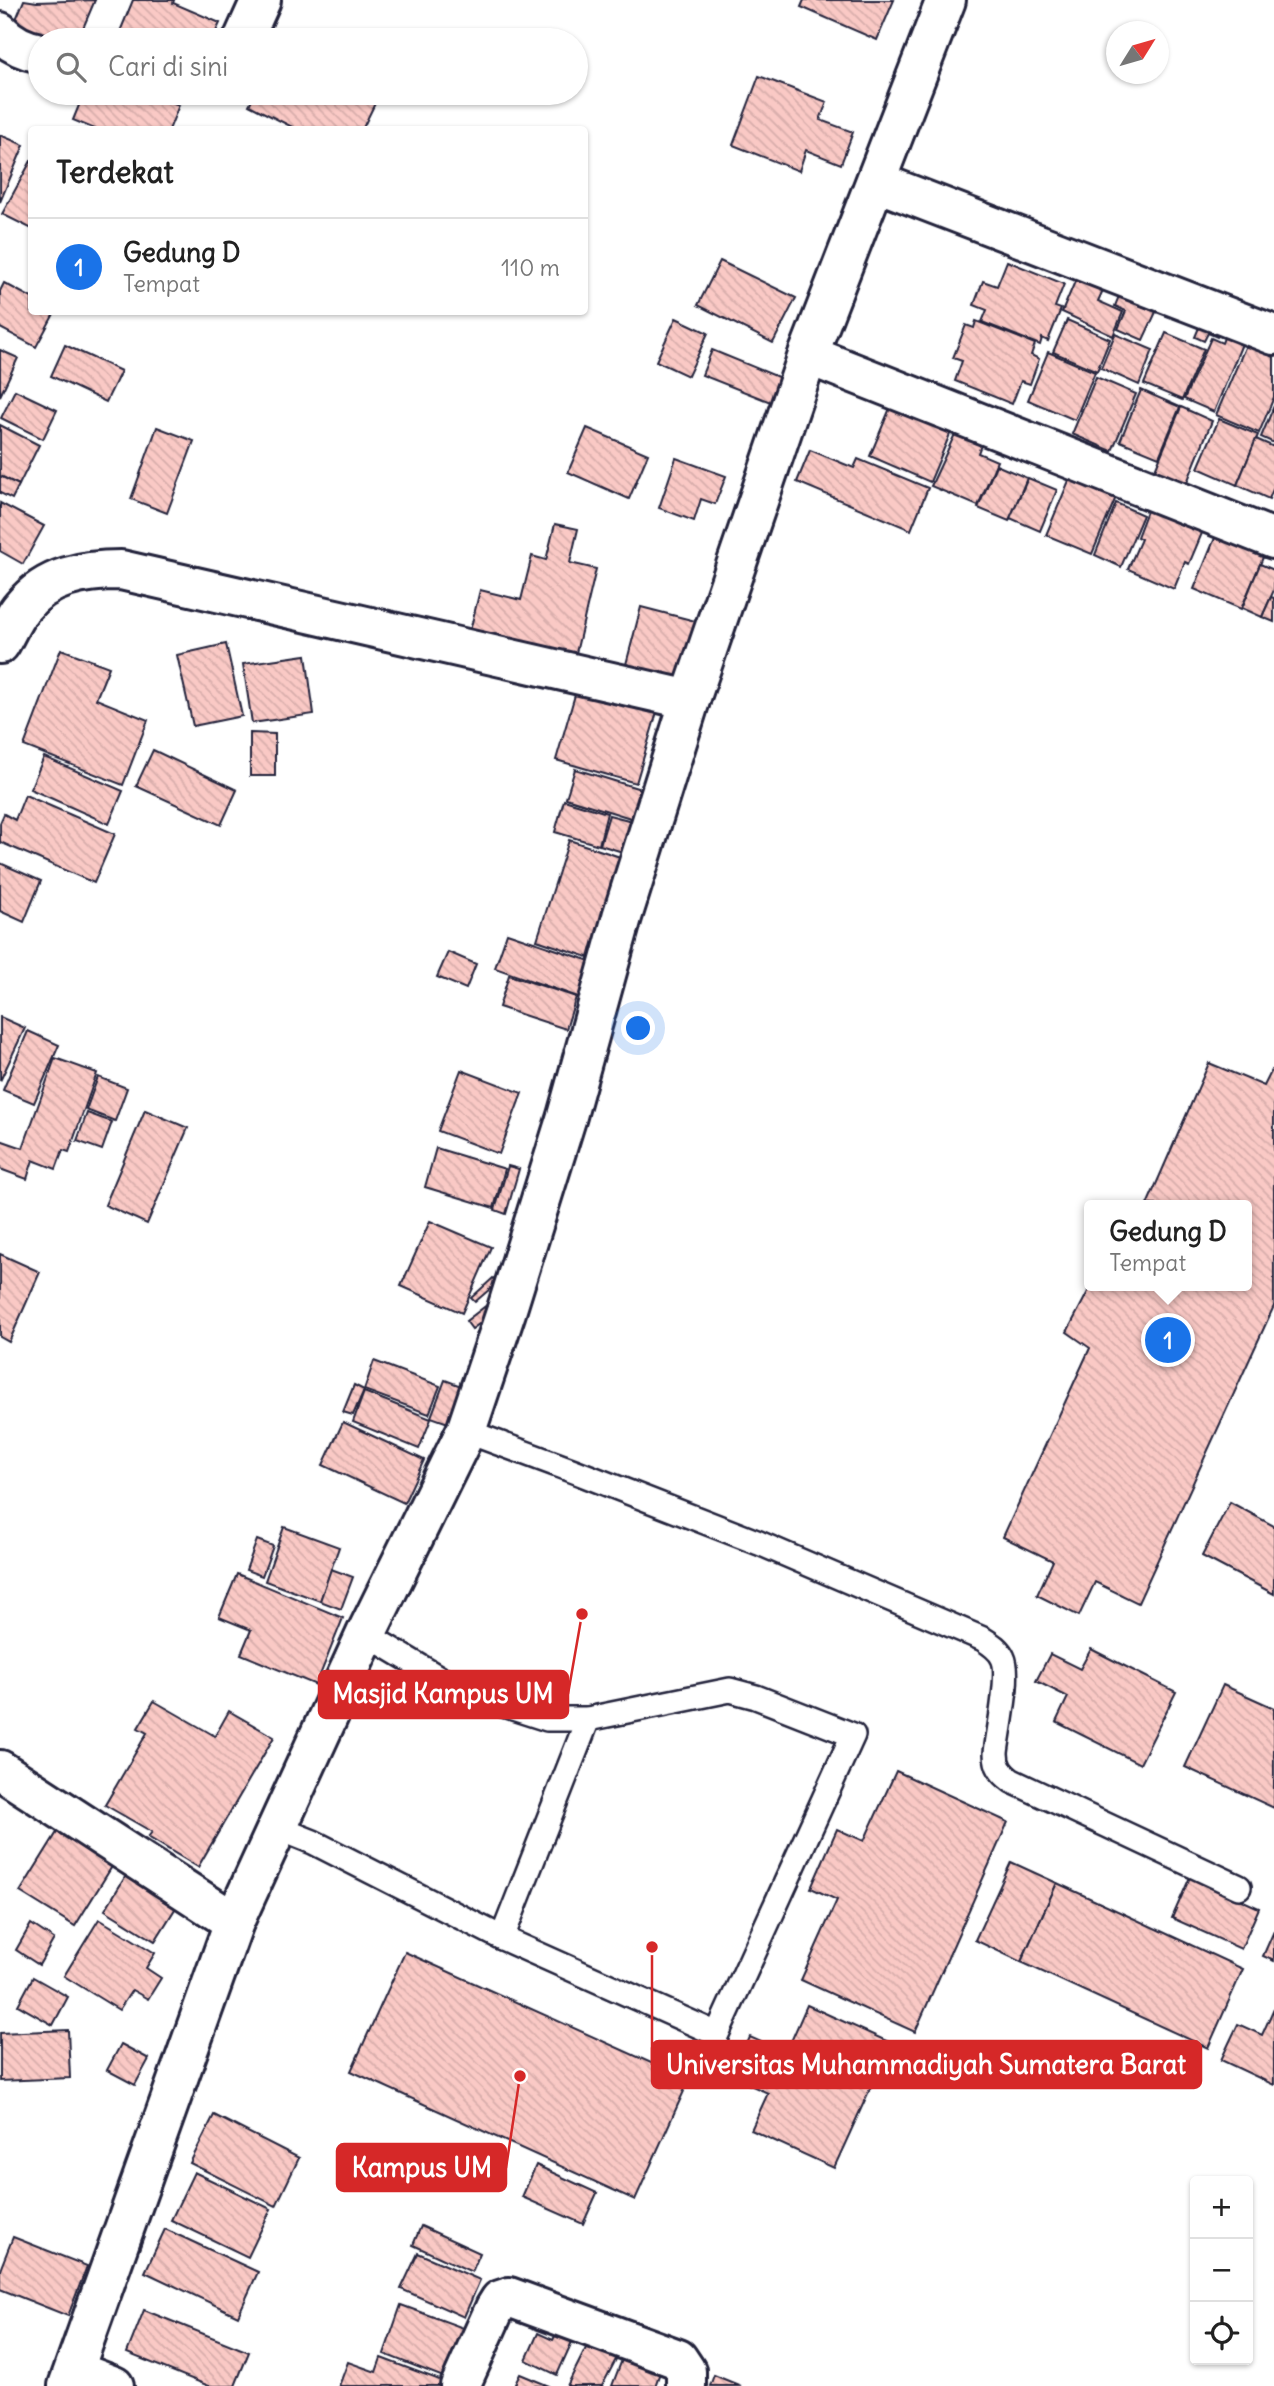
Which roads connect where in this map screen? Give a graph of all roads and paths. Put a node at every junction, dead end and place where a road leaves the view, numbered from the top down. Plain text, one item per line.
1 (261, 0) edge
2 (946, 0) edge
3 (248, 28) edge
4 (2, 40) edge
5 (28, 51) edge
6 (877, 182) junction
7 (1274, 335) edge
8 (808, 355) junction
9 (1274, 539) edge
10 (11, 603) edge
11 (0, 644) edge
12 (690, 700) junction
13 (466, 1431) junction
14 (366, 1634) junction
15 (588, 1719) junction
16 (0, 1770) edge
17 (278, 1828) junction
18 (1239, 1886) dead end
19 (234, 1922) junction
20 (502, 1938) junction
21 (72, 2378) edge
22 (114, 2386) edge
23 (460, 2386) edge
24 (686, 2386) edge

1 - 3 street
2 - 6 street
4 - 5 street
6 - 7 street
6 - 8 street
8 - 9 street
8 - 12 street
10 - 11 street
10 - 12 street
12 - 13 street
13 - 14 street
13 - 18 lane
14 - 15 lane
14 - 17 street
15 - 20 lane
15 - 20 lane
16 - 19 street
17 - 19 street
17 - 20 lane
19 - 21 street
21 - 22 street
23 - 24 street

